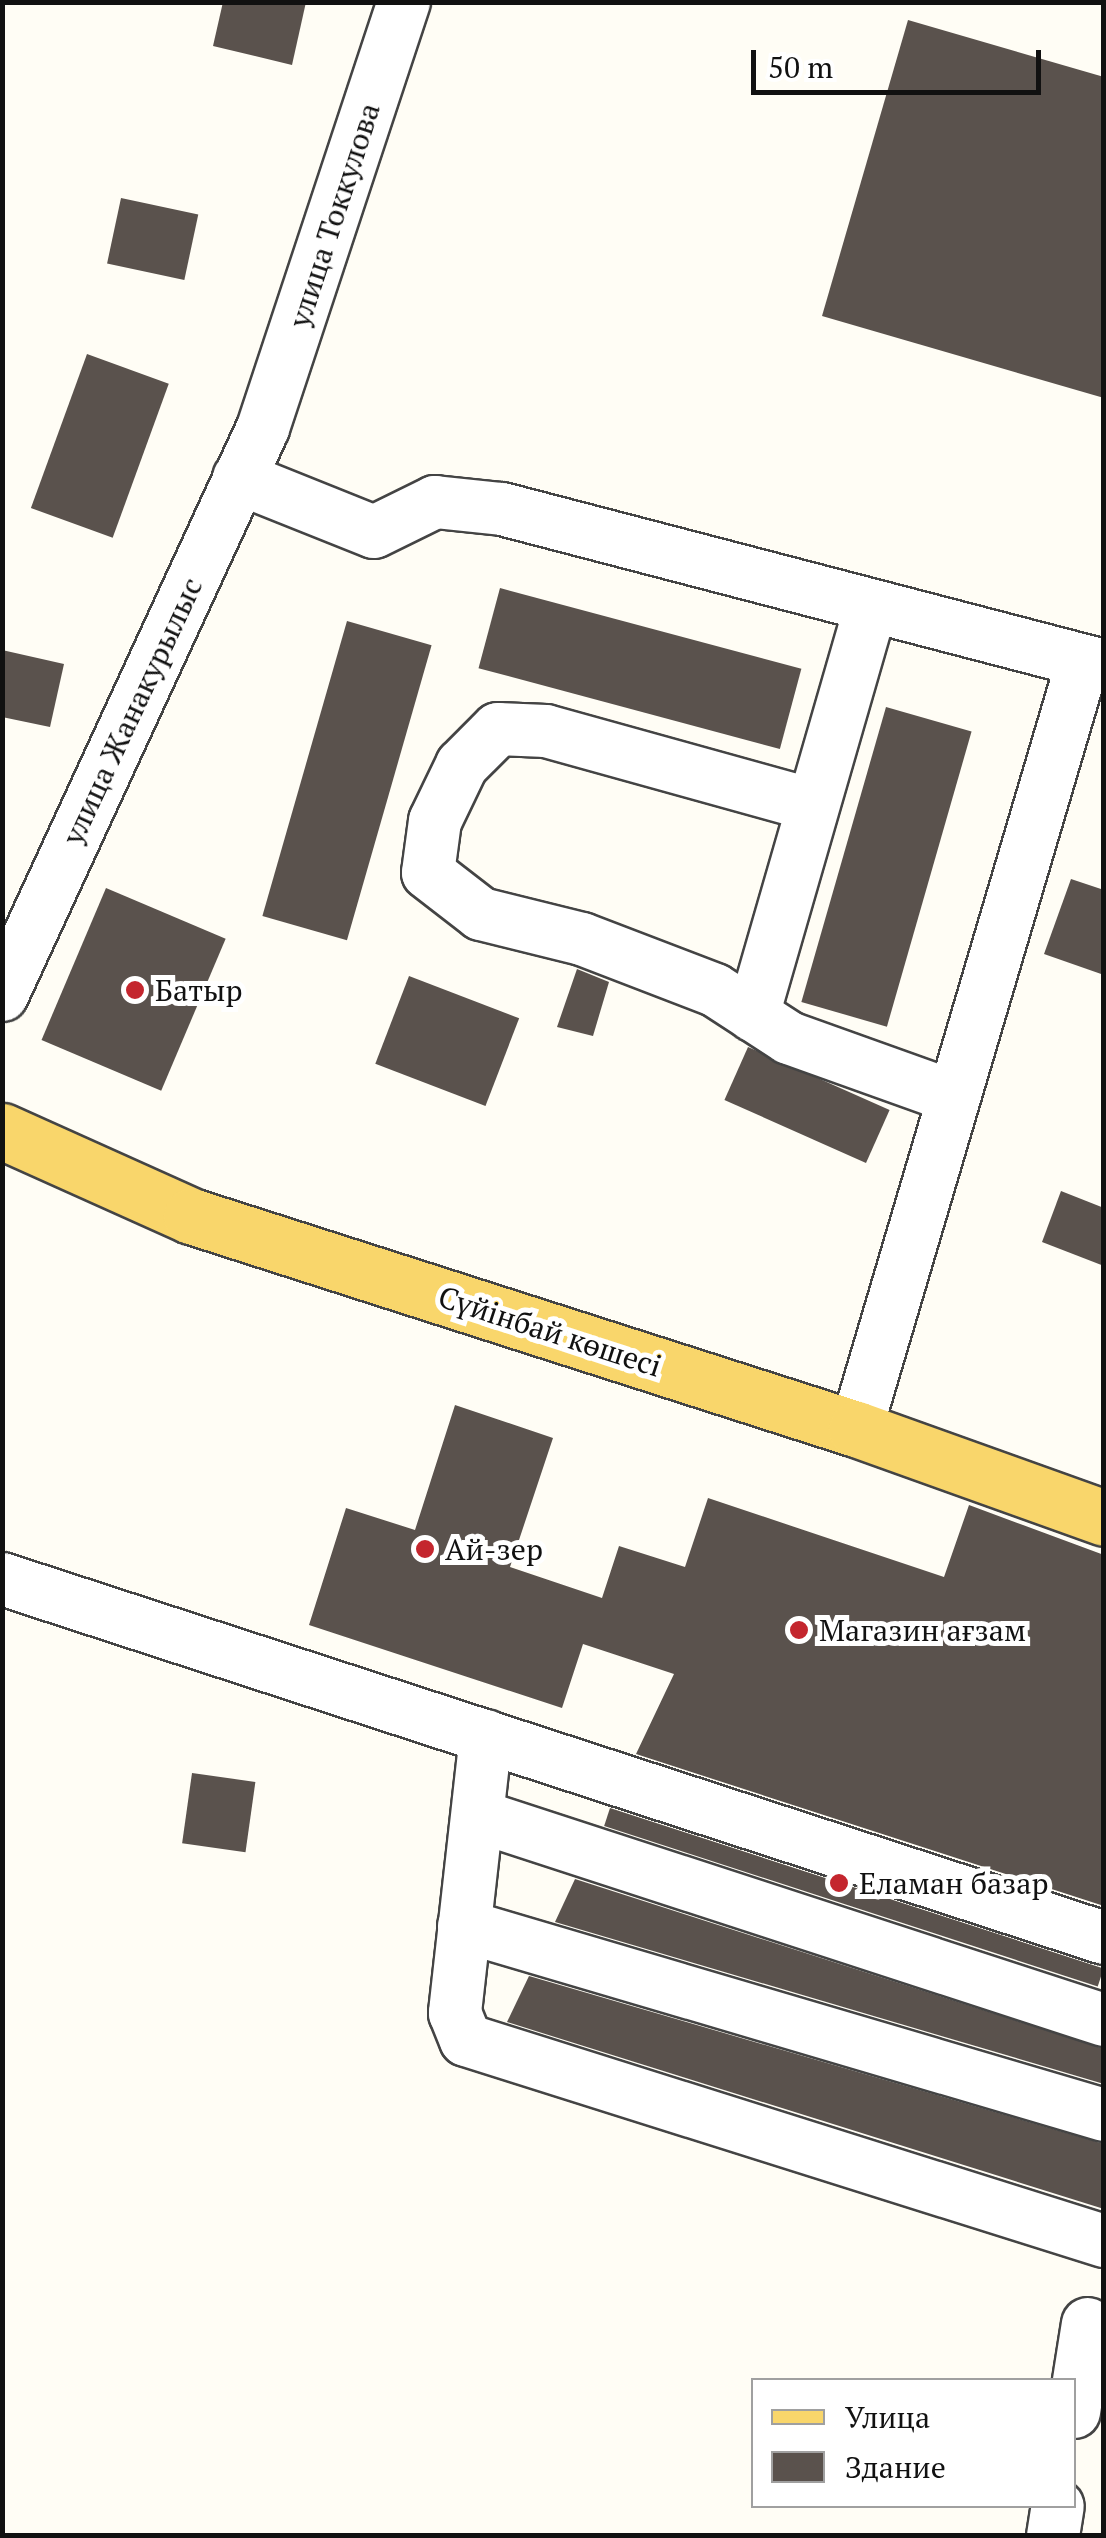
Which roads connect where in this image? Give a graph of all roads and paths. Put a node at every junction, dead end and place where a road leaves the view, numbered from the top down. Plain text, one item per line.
1 (404, 2) edge
2 (263, 428) joint
3 (239, 478) junction
4 (871, 606) junction
5 (1093, 664) edge
6 (809, 804) junction
7 (2, 995) edge
8 (753, 1015) junction
9 (954, 1097) junction
10 (2, 1131) edge
11 (856, 1429) junction
12 (1104, 1518) edge
13 (2, 1579) edge
14 (486, 1736) junction
15 (478, 1816) junction
16 (464, 1926) junction
17 (1104, 1938) edge
18 (1104, 2020) edge
19 (1104, 2115) edge
20 (1104, 2241) edge
21 (1088, 2324) dead end
22 (1076, 2399) edge
23 (1058, 2508) edge
24 (1054, 2536) edge

1 - 2 street, улица Токкулова
2 - 3 street, улица Жанакурылыс
3 - 4 street
3 - 7 street, улица Жанакурылыс
4 - 5 street
4 - 6 street
5 - 9 street
6 - 8 street
6 - 8 street
8 - 9 street
9 - 11 street
10 - 11 main road, Сүйінбай көшесі
11 - 12 main road, Сүйінбай көшесі
13 - 14 street
14 - 15 street
14 - 17 street
15 - 16 street
15 - 18 street
16 - 19 street
16 - 20 street
21 - 22 street
23 - 24 street

